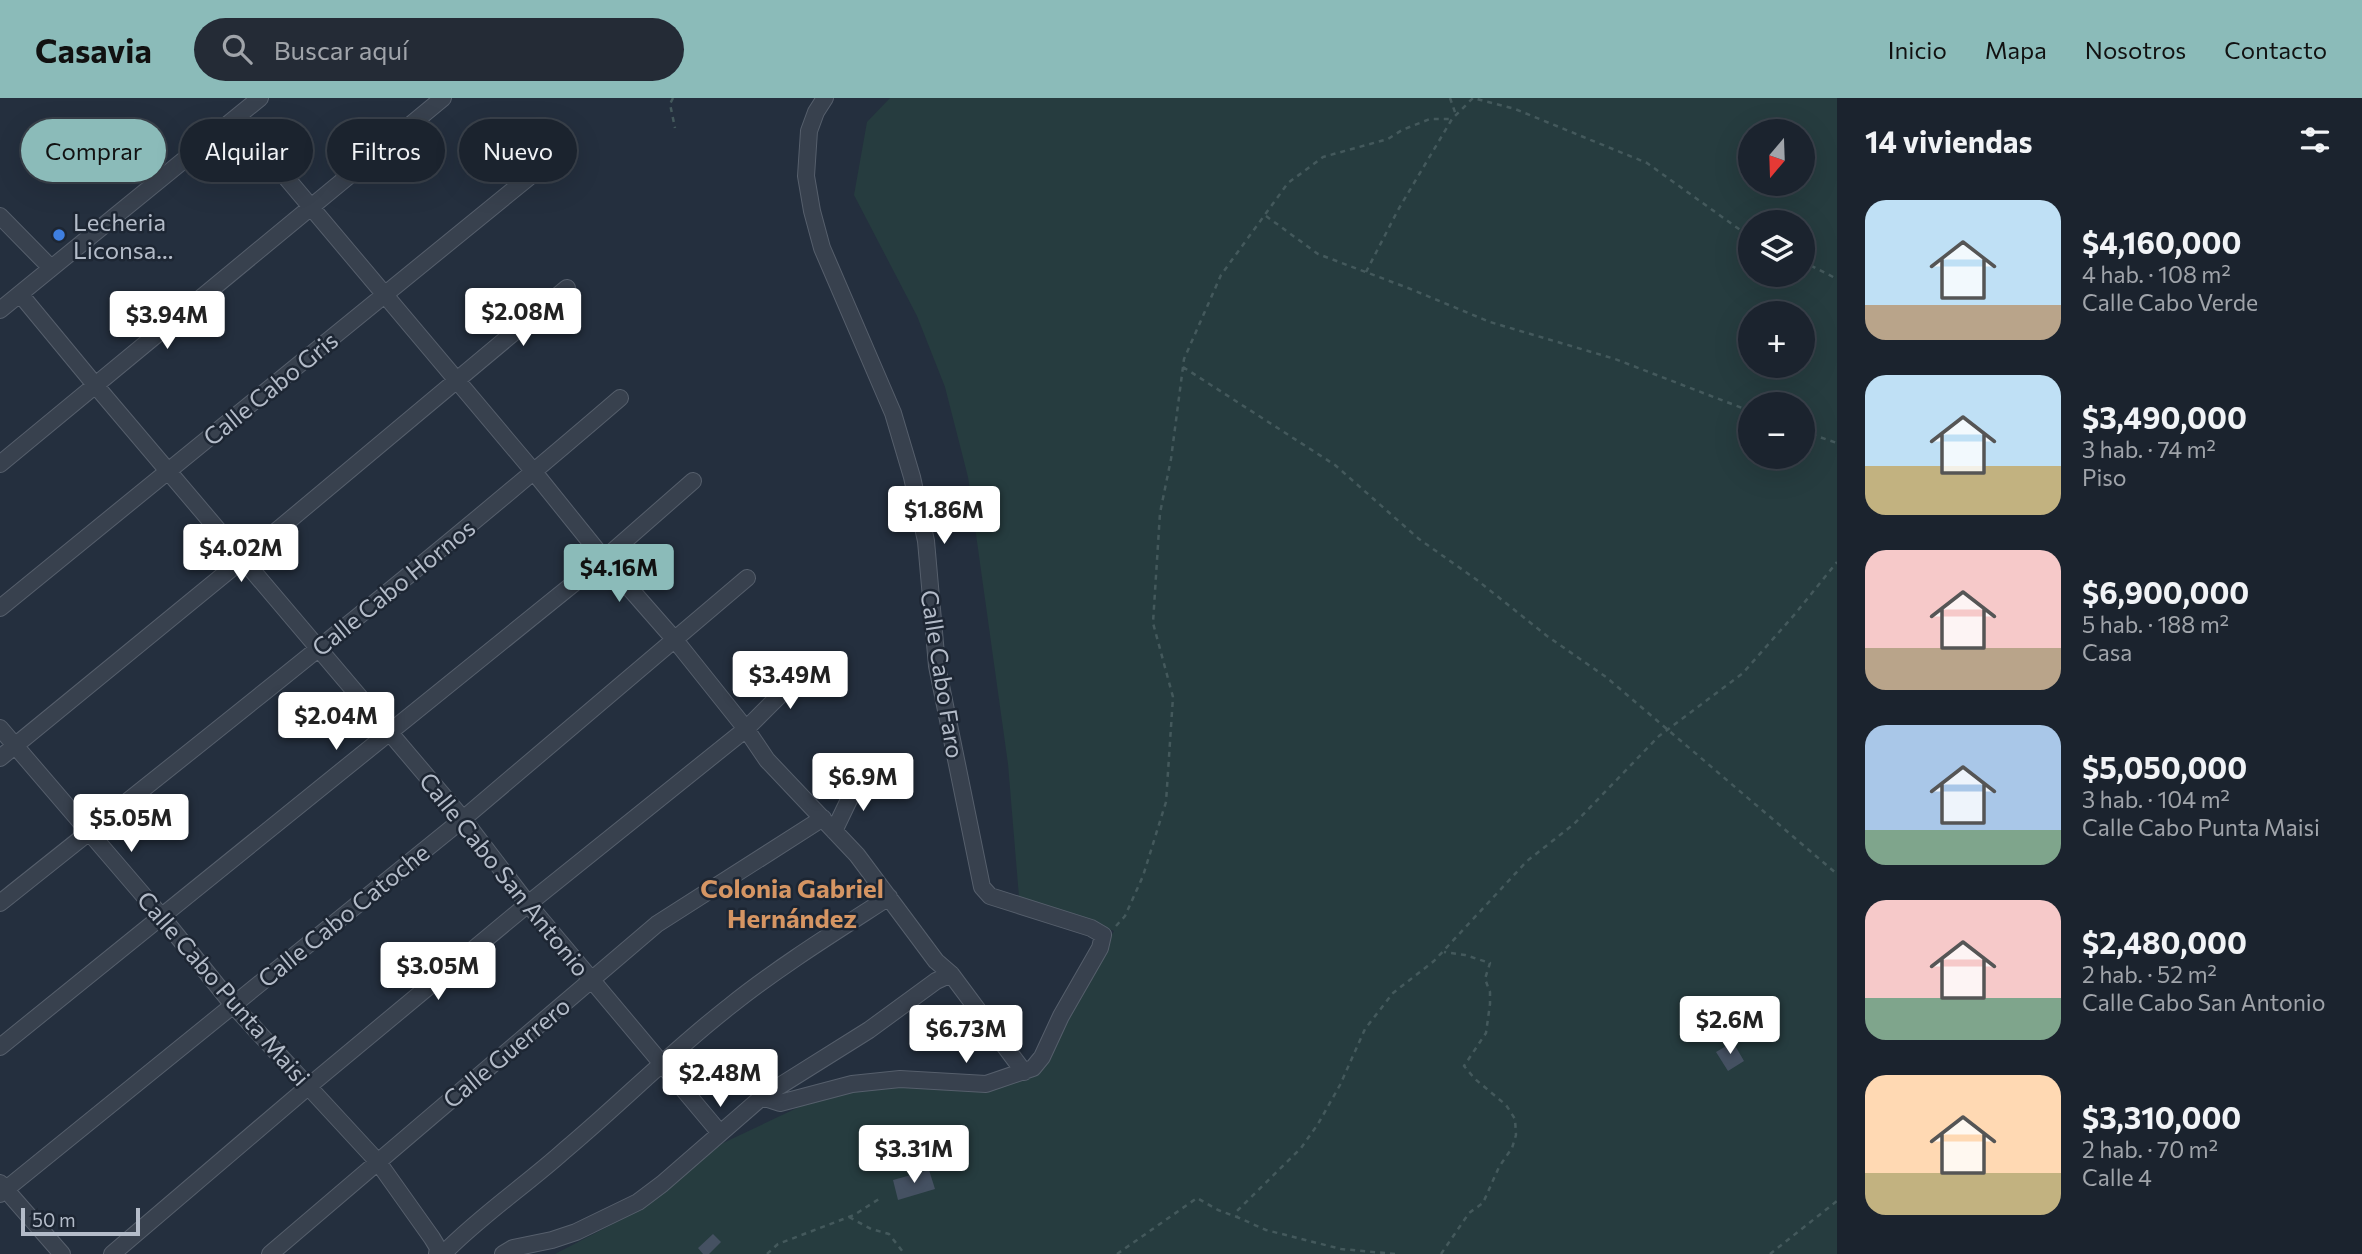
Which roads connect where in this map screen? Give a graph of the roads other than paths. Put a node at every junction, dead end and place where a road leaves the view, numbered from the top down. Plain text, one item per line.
1 (260, 98) edge
2 (443, 98) edge
3 (825, 98) edge
4 (236, 118) junction
5 (523, 182) edge
6 (310, 209) junction
7 (0, 216) edge
8 (51, 268) junction
9 (567, 288) dead end
10 (20, 294) junction
11 (386, 296) junction
12 (0, 310) edge
13 (456, 380) junction
14 (96, 386) junction
15 (620, 398) dead end
16 (0, 464) edge
17 (168, 470) junction
18 (534, 472) junction
19 (693, 481) dead end
20 (243, 559) junction
21 (604, 559) junction
22 (747, 578) dead end
23 (0, 608) edge
24 (675, 640) junction
25 (319, 647) junction
26 (799, 666) dead end
27 (0, 728) edge
28 (746, 729) junction
29 (389, 733) junction
30 (15, 746) junction
31 (0, 758) edge
32 (859, 779) dead end
33 (823, 818) junction
34 (463, 819) junction
35 (834, 831) junction
36 (88, 833) junction
37 (888, 897) junction
38 (0, 903) edge
39 (528, 904) junction
40 (162, 917) junction
41 (951, 974) junction
42 (590, 980) junction
43 (233, 1004) junction
44 (0, 1047) edge
45 (660, 1064) junction
46 (1024, 1072) junction
47 (309, 1086) junction
48 (767, 1100) junction
49 (720, 1133) junction
50 (378, 1161) junction
51 (2, 1189) edge
52 (62, 1254) edge
53 (112, 1254) edge
54 (270, 1254) edge
55 (437, 1254) edge
56 (443, 1254) edge
57 (503, 1254) edge

1 - 4 street
2 - 6 street
3 - 46 street, Calle Cabo Faro
4 - 6 street
4 - 8 street
5 - 11 street, Calle Cabo Gris
6 - 11 street
6 - 14 street
7 - 8 street
8 - 10 street
9 - 13 street
10 - 12 street
10 - 14 street, Calle Cabo San Antonio
11 - 13 street
11 - 17 street, Calle Cabo Gris
13 - 18 street
13 - 20 street
14 - 16 street
14 - 17 street, Calle Cabo San Antonio
15 - 18 street, Calle Cabo Hornos
17 - 20 street, Calle Cabo San Antonio
17 - 23 street, Calle Cabo Gris
18 - 21 street
18 - 25 street, Calle Cabo Hornos
19 - 21 street
20 - 25 street, Calle Cabo San Antonio
20 - 30 street
21 - 24 street
21 - 29 street
22 - 24 street, Calle Cabo Catoche
24 - 28 street
24 - 34 street, Calle Cabo Catoche
25 - 29 street, Calle Cabo San Antonio
25 - 36 street, Calle Cabo Hornos
26 - 28 street
27 - 30 street, Calle Cabo Punta Maisi
28 - 33 street
28 - 39 street
29 - 34 street, Calle Cabo San Antonio
29 - 40 street
30 - 31 street
30 - 36 street, Calle Cabo Punta Maisi
32 - 35 street
33 - 35 street
33 - 42 street, Calle Guerrero
34 - 39 street, Calle Cabo San Antonio
34 - 43 street, Calle Cabo Catoche
35 - 37 street
36 - 38 street, Calle Cabo Hornos
36 - 40 street, Calle Cabo Punta Maisi
37 - 41 street
37 - 45 street
39 - 42 street, Calle Cabo San Antonio
39 - 47 street
40 - 43 street, Calle Cabo Punta Maisi
40 - 44 street
41 - 46 street
41 - 48 street
42 - 45 street, Calle Cabo San Antonio
42 - 50 street, Calle Guerrero
43 - 47 street, Calle Cabo Punta Maisi
43 - 51 street, Calle Cabo Catoche
45 - 49 street, Calle Cabo San Antonio
45 - 56 street
46 - 48 street
47 - 50 street, Calle Cabo Punta Maisi
47 - 53 street
48 - 49 street
49 - 57 street
50 - 54 street, Calle Guerrero
50 - 55 street, Calle Cabo Punta Maisi
51 - 52 street

